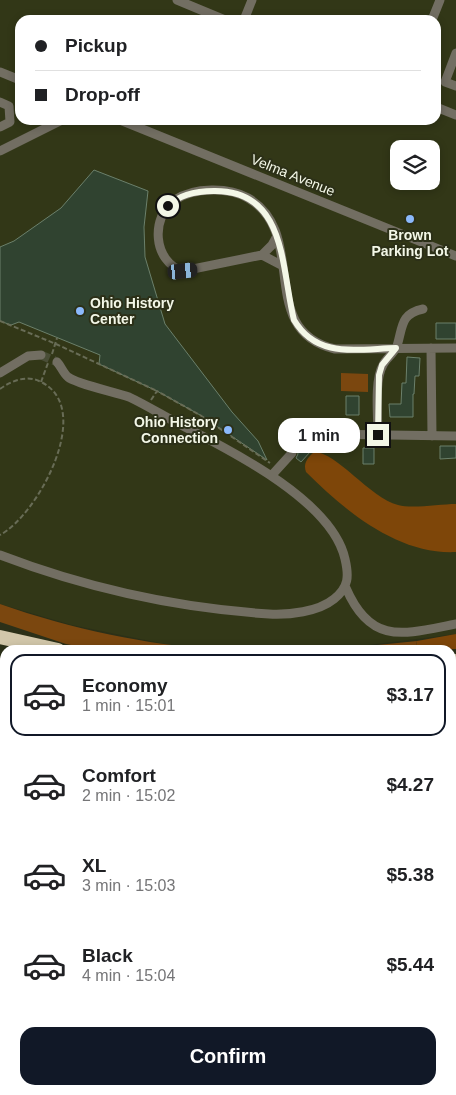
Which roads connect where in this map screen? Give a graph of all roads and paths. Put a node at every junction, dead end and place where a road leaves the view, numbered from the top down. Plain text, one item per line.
1 (177, 0) edge
2 (252, 0) edge
3 (440, 0) edge
4 (213, 15) edge
5 (246, 15) edge
6 (434, 15) edge
7 (456, 53) edge
8 (0, 72) edge
9 (15, 78) edge
10 (456, 86) edge
11 (0, 102) edge
12 (441, 109) edge
13 (456, 115) edge
14 (52, 125) edge
15 (132, 125) edge
16 (0, 127) edge
17 (0, 152) edge
18 (277, 236) junction
19 (262, 255) junction
20 (456, 256) edge
21 (283, 266) junction
22 (423, 308) dead end
23 (0, 321) edge
24 (396, 348) junction
25 (431, 348) junction
26 (456, 348) edge
27 (41, 355) tunnel mouth
28 (56, 362) tunnel mouth
29 (0, 374) edge
30 (0, 389) edge
31 (157, 391) junction
32 (147, 406) junction
33 (378, 435) junction
34 (432, 436) junction
35 (456, 436) edge
36 (302, 442) dead end
37 (292, 453) dead end
38 (275, 472) junction
39 (0, 535) edge
40 (0, 555) edge
41 (346, 588) junction
42 (456, 624) edge
43 (0, 637) edge
44 (36, 645) edge

1 - 4 street
2 - 5 street
3 - 6 street
7 - 10 street
8 - 9 street
11 - 16 street
12 - 13 street
14 - 17 street
15 - 20 street, Velma Avenue
18 - 19 street
18 - 19 street
18 - 21 street
19 - 21 street
21 - 24 street
22 - 24 street
23 - 31 path
24 - 25 street
24 - 33 street
25 - 26 street
25 - 34 street
27 - 29 street
28 - 32 street
30 - 39 path
31 - 32 path
31 - 38 path
32 - 38 street
33 - 34 street
33 - 36 street
34 - 35 street
37 - 38 street
38 - 41 street
40 - 41 street
41 - 42 street
43 - 44 highway

